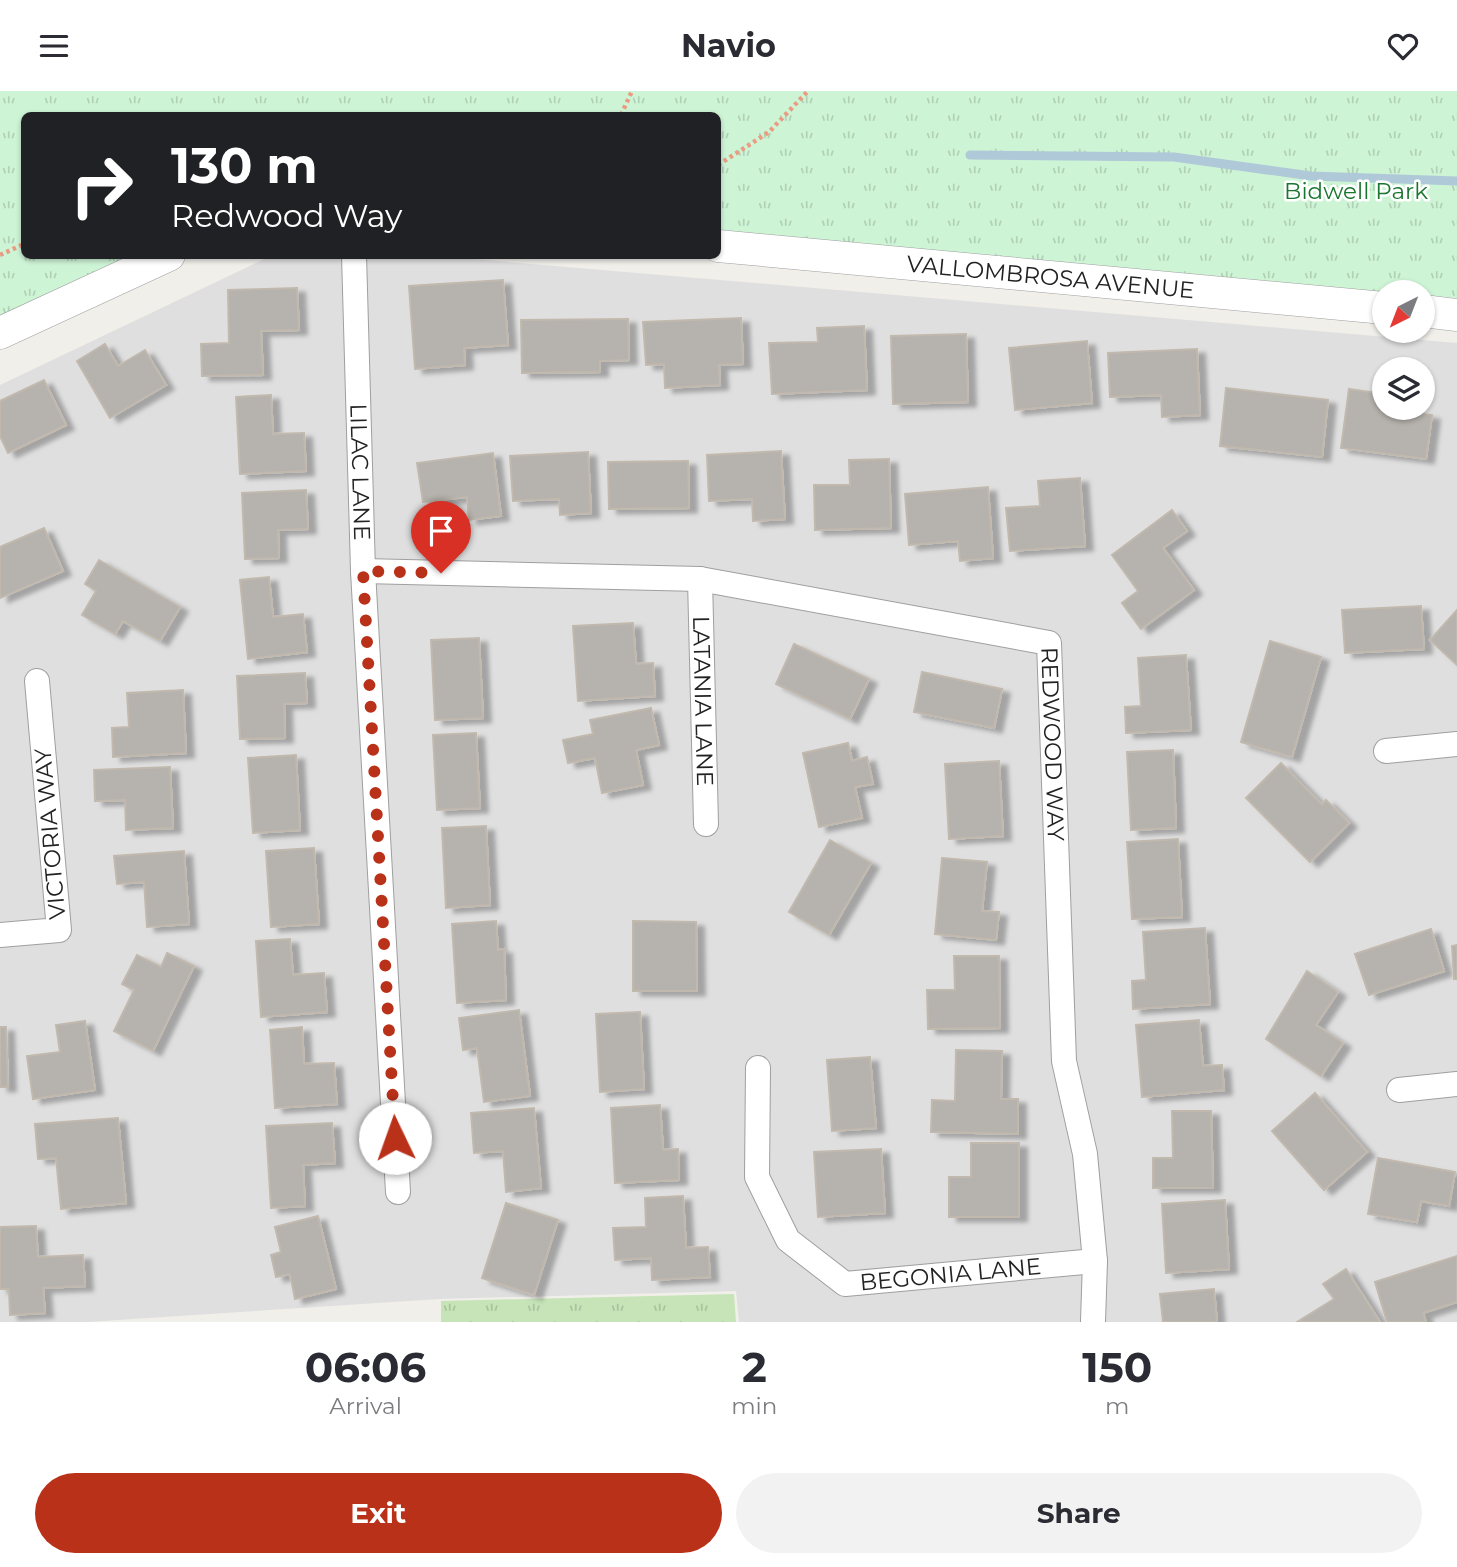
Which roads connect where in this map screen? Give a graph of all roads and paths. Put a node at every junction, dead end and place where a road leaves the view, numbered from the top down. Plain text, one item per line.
1 (632, 91) edge
2 (808, 91) edge
3 (622, 112) edge
4 (721, 163) edge
5 (21, 245) edge
6 (721, 246) edge
7 (0, 255) edge
8 (160, 259) edge
9 (354, 259) edge
10 (1372, 307) edge
11 (1435, 312) edge
12 (1457, 314) edge
13 (0, 333) edge
14 (363, 571) junction
15 (700, 579) junction
16 (37, 681) dead end
17 (1457, 744) edge
18 (1386, 751) dead end
19 (706, 824) dead end
20 (0, 935) edge
21 (758, 1068) dead end
22 (1457, 1084) edge
23 (1399, 1090) dead end
24 (398, 1192) dead end
25 (1095, 1261) junction
26 (1093, 1322) edge

1 - 3 path
2 - 4 path
5 - 7 path
6 - 10 street, VALLOMBROSA AVENUE
8 - 13 street
9 - 14 street, LILAC LANE
11 - 12 street
14 - 15 street, REDWOOD WAY
14 - 24 street, LILAC LANE
15 - 19 street, LATANIA LANE
15 - 25 street, REDWOOD WAY
16 - 20 street, VICTORIA WAY
17 - 18 street
21 - 25 street, BEGONIA LANE
22 - 23 street
25 - 26 street, REDWOOD WAY

